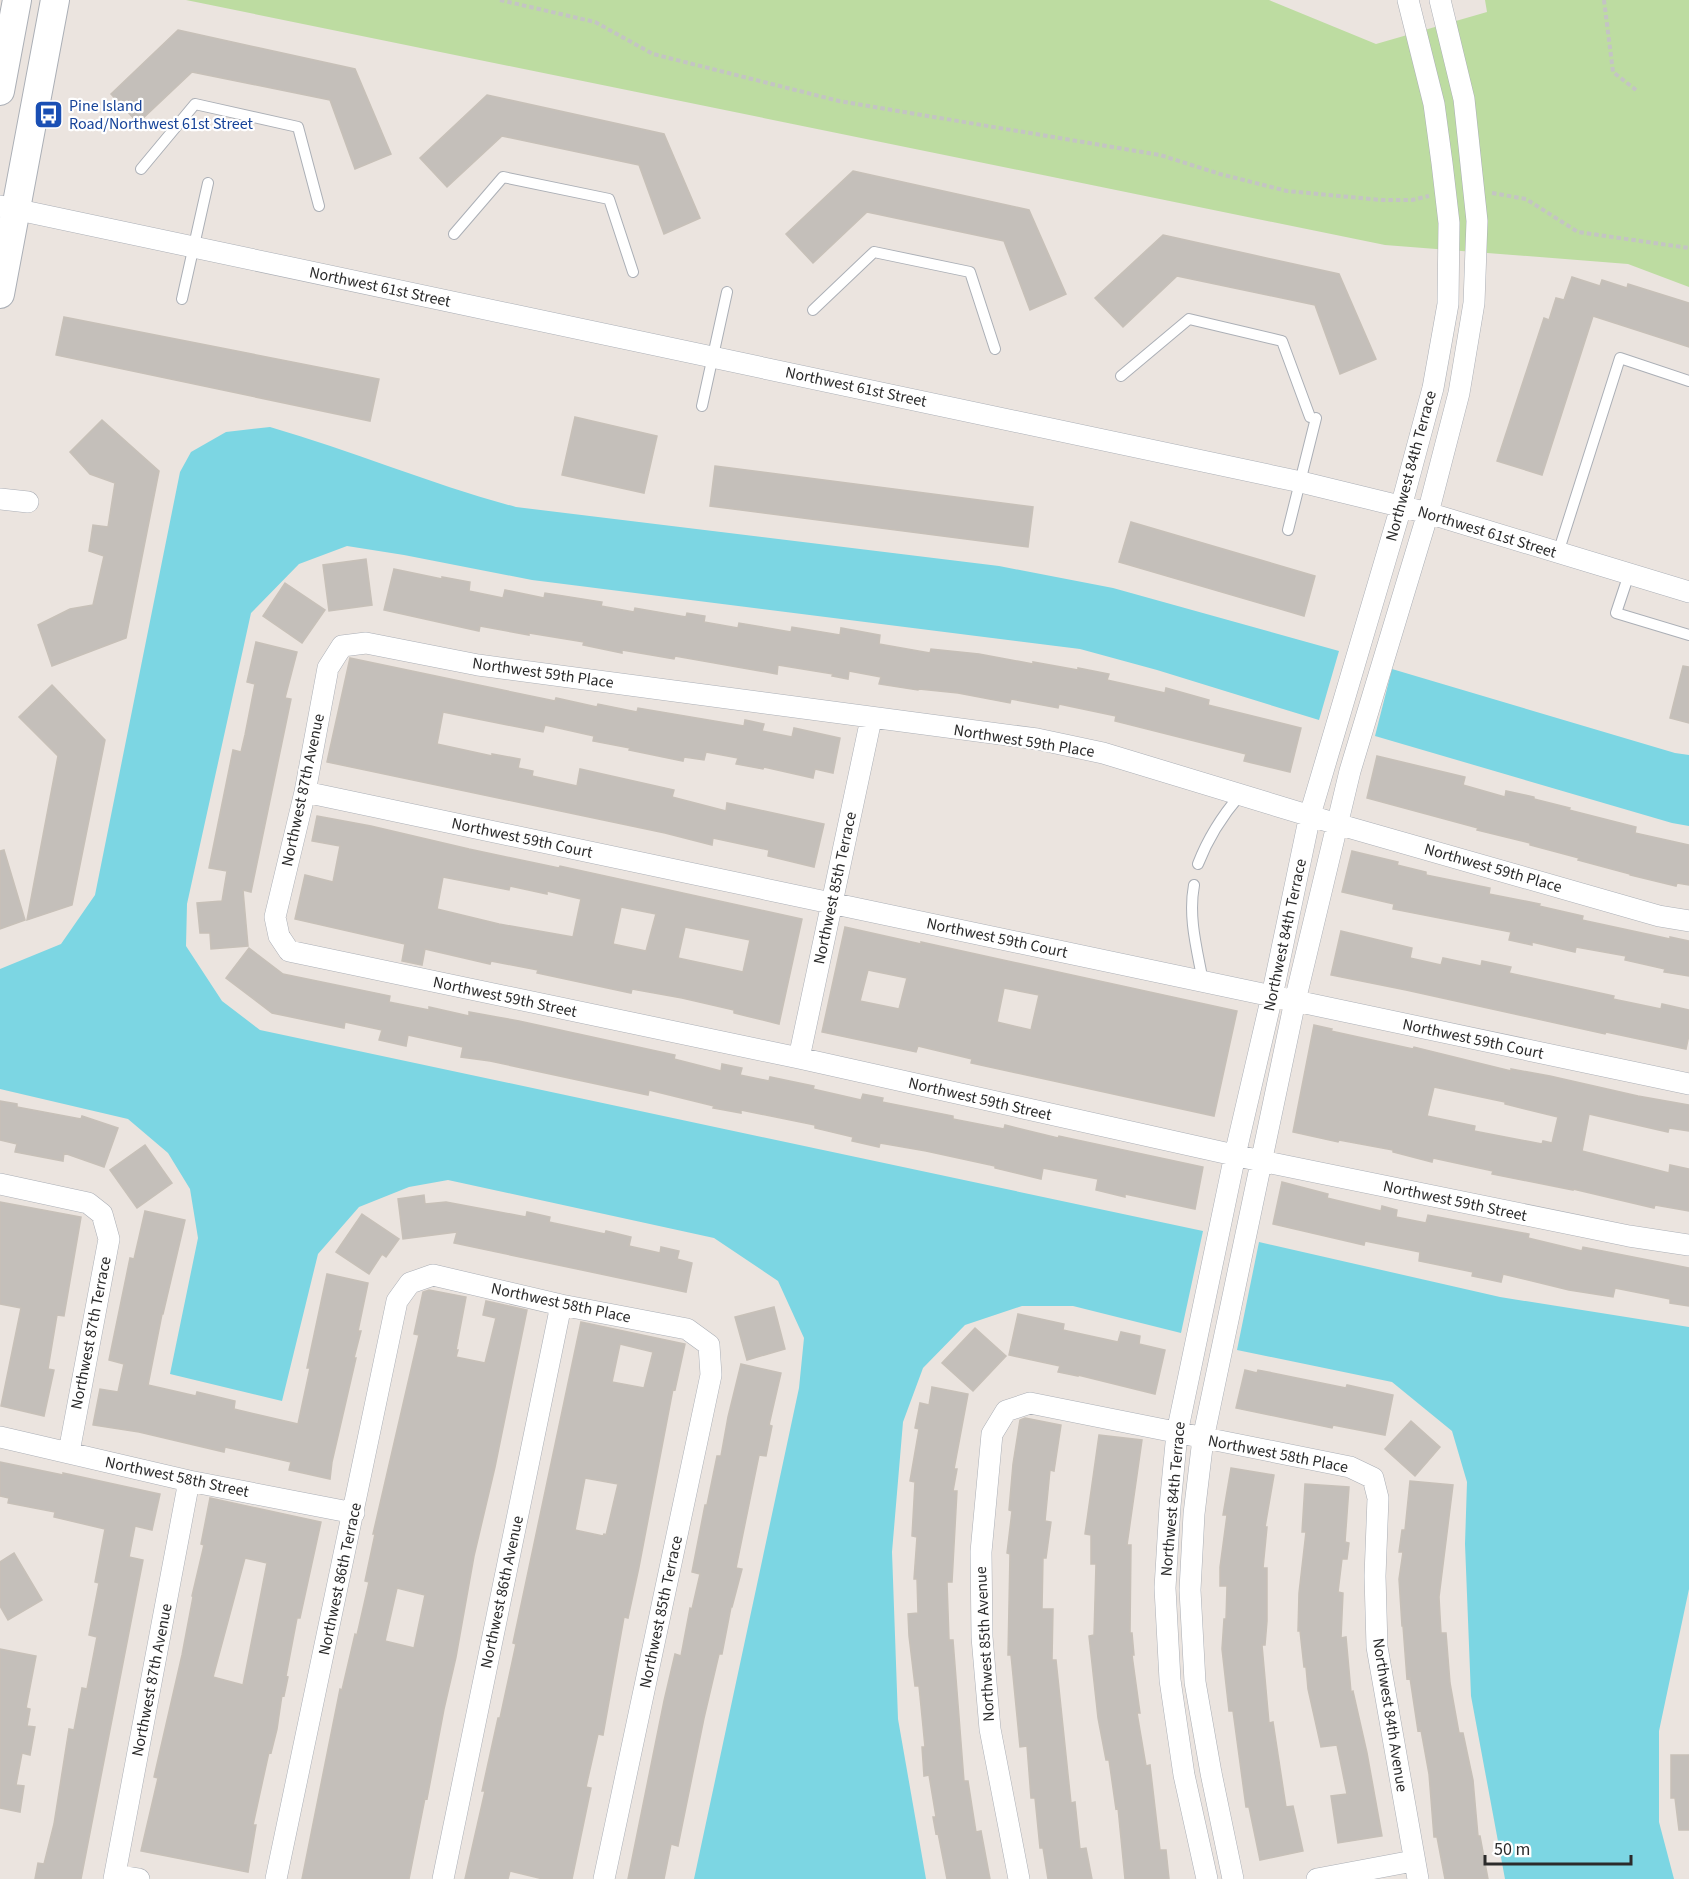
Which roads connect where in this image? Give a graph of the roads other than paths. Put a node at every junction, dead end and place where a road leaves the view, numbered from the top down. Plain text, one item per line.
1 (16, 0) edge
2 (55, 0) edge
3 (1408, 0) edge
4 (1440, 0) edge
5 (0, 91) edge
6 (141, 169) dead end
7 (208, 183) dead end
8 (319, 206) dead end
9 (8, 208) edge
10 (453, 234) dead end
11 (193, 248) junction
12 (633, 272) dead end
13 (727, 292) dead end
14 (0, 294) edge
15 (182, 299) dead end
16 (813, 310) dead end
17 (995, 349) dead end
18 (713, 357) junction
19 (1121, 376) dead end
20 (1689, 381) edge
21 (702, 406) dead end
22 (1300, 482) junction
23 (0, 499) edge
24 (28, 502) dead end
25 (1401, 507) junction
26 (1428, 513) junction
27 (1288, 530) dead end
28 (1558, 553) junction
29 (1629, 574) junction
30 (1689, 592) edge
31 (1689, 636) edge
32 (342, 646) joint
33 (872, 718) junction
34 (305, 792) junction
35 (1240, 795) junction
36 (1310, 815) junction
37 (1337, 824) junction
38 (1198, 864) dead end
39 (1194, 885) dead end
40 (832, 903) junction
41 (1689, 921) edge
42 (279, 936) joint
43 (1203, 981) junction
44 (1272, 996) junction
45 (1295, 1001) junction
46 (799, 1058) junction
47 (1689, 1084) edge
48 (1235, 1155) junction
49 (1261, 1161) junction
50 (0, 1184) edge
51 (1689, 1245) edge
52 (410, 1283) joint
53 (561, 1305) junction
54 (709, 1345) joint
55 (1006, 1411) joint
56 (1177, 1433) junction
57 (0, 1437) edge
58 (1203, 1439) junction
59 (69, 1452) junction
60 (1373, 1478) joint
61 (189, 1481) junction
62 (354, 1513) junction
63 (1416, 1870) edge
64 (115, 1877) edge
65 (139, 1879) edge
66 (276, 1879) edge
67 (443, 1879) edge
68 (604, 1879) edge
69 (1019, 1879) edge
70 (1207, 1879) edge
71 (1233, 1879) edge
72 (1317, 1879) edge

1 - 5 main road
2 - 9 main road
3 - 25 street, Northwest 84th Terrace
4 - 26 street, Northwest 84th Terrace
6 - 8 lane
7 - 11 lane
9 - 11 street, Northwest 61st Street
9 - 14 main road
10 - 12 lane
11 - 15 lane
11 - 18 street, Northwest 61st Street
13 - 18 lane
16 - 17 lane
18 - 21 lane
18 - 22 street, Northwest 61st Street
19 - 22 lane
20 - 28 lane
22 - 25 street, Northwest 61st Street
22 - 27 lane
23 - 24 street
25 - 26 street, Northwest 61st Street
25 - 36 street, Northwest 84th Terrace
26 - 28 street, Northwest 61st Street
26 - 37 street, Northwest 84th Terrace
28 - 29 street, Northwest 61st Street
29 - 30 street, Northwest 61st Street
29 - 31 lane
32 - 33 street, Northwest 59th Place
32 - 34 street, Northwest 87th Avenue
33 - 35 street, Northwest 59th Place
33 - 40 street, Northwest 85th Terrace
34 - 40 street, Northwest 59th Court
34 - 42 street, Northwest 87th Avenue
35 - 36 street, Northwest 59th Place
35 - 38 lane
36 - 37 street, Northwest 59th Place
36 - 44 street, Northwest 84th Terrace
37 - 41 street, Northwest 59th Place
37 - 45 street, Northwest 84th Terrace
39 - 43 lane
40 - 43 street, Northwest 59th Court
40 - 46 street, Northwest 85th Terrace
42 - 46 street, Northwest 59th Street
43 - 44 street, Northwest 59th Court
44 - 45 street, Northwest 59th Court
44 - 48 street, Northwest 84th Terrace
45 - 47 street, Northwest 59th Court
45 - 49 street, Northwest 84th Terrace
46 - 48 street, Northwest 59th Street
48 - 49 street, Northwest 59th Street
48 - 56 street, Northwest 84th Terrace
49 - 51 street, Northwest 59th Street
49 - 58 street, Northwest 84th Terrace
50 - 59 street, Northwest 87th Terrace
52 - 53 street, Northwest 58th Place
52 - 62 street, Northwest 86th Terrace
53 - 54 street, Northwest 58th Place
53 - 67 street, Northwest 86th Avenue
54 - 68 street, Northwest 85th Terrace
55 - 56 street, Northwest 58th Place
55 - 69 street, Northwest 85th Avenue
56 - 58 street, Northwest 58th Place
56 - 70 street, Northwest 84th Terrace
57 - 59 street, Northwest 58th Street
58 - 60 street, Northwest 58th Place
58 - 71 street, Northwest 84th Terrace
59 - 61 street, Northwest 58th Street
60 - 63 street, Northwest 84th Avenue
61 - 62 street, Northwest 58th Street
61 - 64 street, Northwest 87th Avenue
62 - 66 street, Northwest 86th Terrace
63 - 72 street
64 - 65 street

